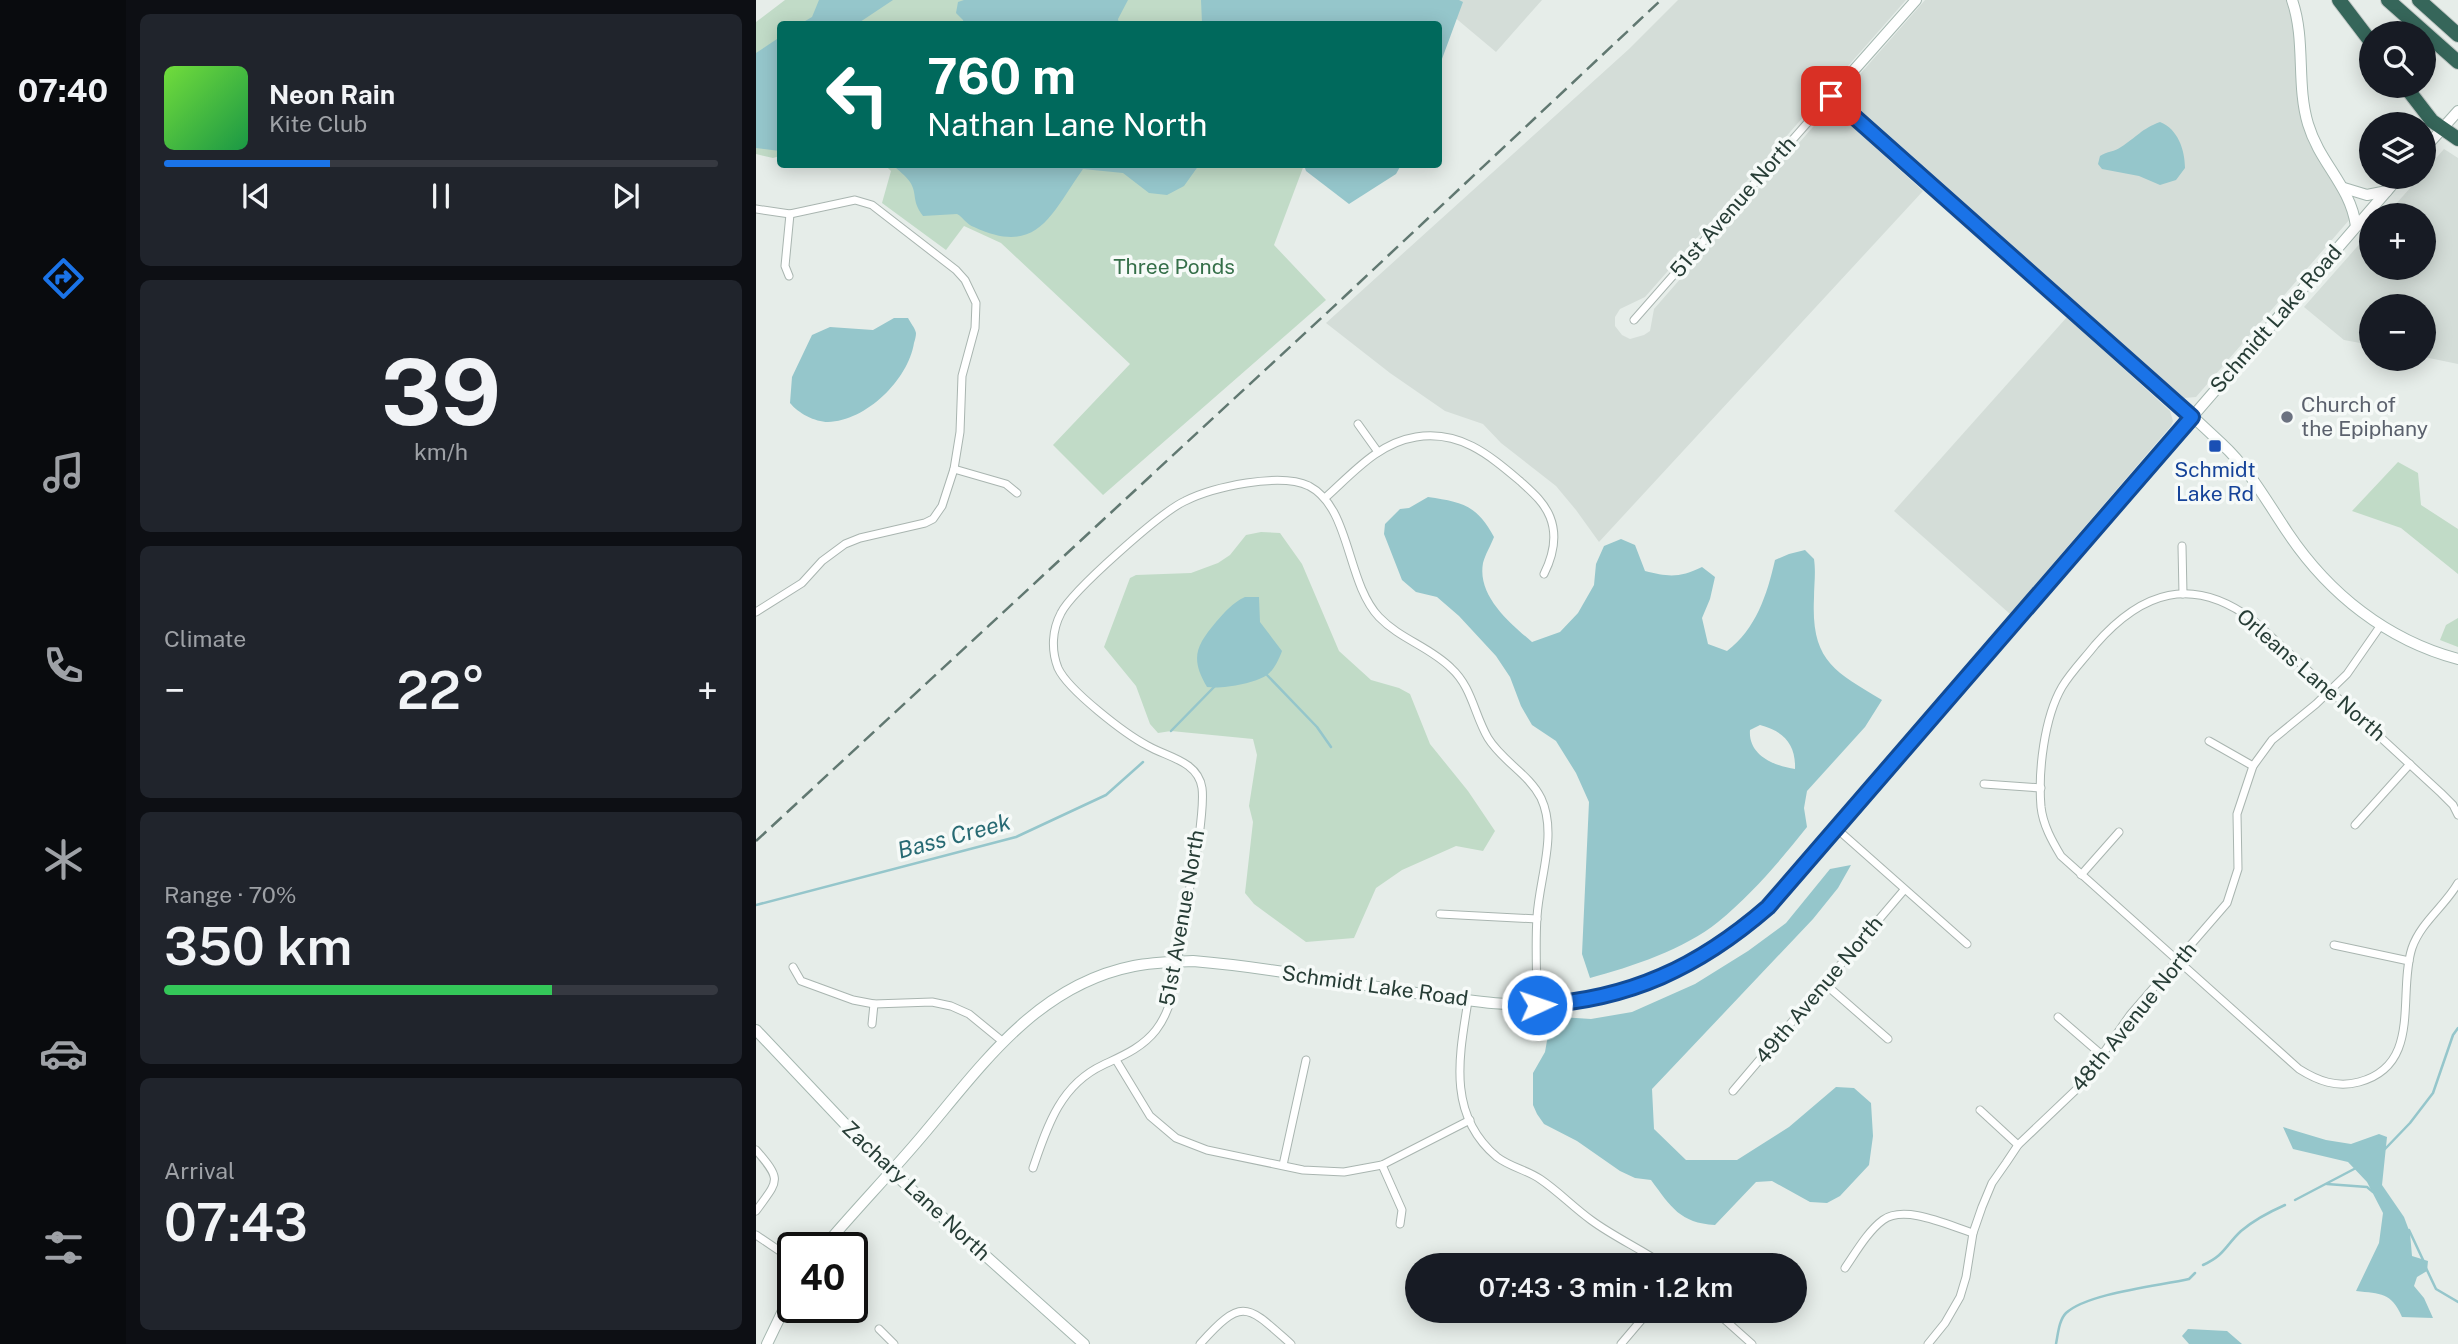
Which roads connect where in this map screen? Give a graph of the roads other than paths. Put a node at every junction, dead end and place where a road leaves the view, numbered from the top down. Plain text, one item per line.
1 (1916, 0) edge
2 (2292, 0) edge
3 (2339, 0) edge
4 (2388, 0) edge
5 (2419, 0) edge
6 (2359, 26) edge
7 (2458, 35) edge
8 (2458, 62) edge
9 (1831, 96) junction
10 (2414, 98) edge
11 (2458, 111) edge
12 (2441, 129) junction
13 (2436, 135) edge
14 (2458, 139) edge
15 (2344, 187) junction
16 (2387, 191) joint
17 (756, 209) edge
18 (790, 214) junction
19 (2356, 226) junction
20 (789, 276) dead end
21 (1634, 320) dead end
22 (2192, 417) junction
23 (1358, 424) dead end
24 (1378, 452) junction
25 (954, 468) junction
26 (1017, 494) dead end
27 (1325, 498) junction
28 (2182, 546) dead end
29 (1545, 574) dead end
30 (2183, 594) junction
31 (756, 612) edge
32 (2381, 625) junction
33 (2458, 659) edge
34 (2330, 690) junction
35 (2209, 741) dead end
36 (2410, 764) junction
37 (2253, 766) junction
38 (1984, 784) dead end
39 (2041, 788) junction
40 (2458, 815) edge
41 (2355, 825) dead end
42 (1837, 829) junction
43 (2119, 832) dead end
44 (2081, 875) junction
45 (2458, 883) edge
46 (1904, 890) junction
47 (1440, 914) dead end
48 (1537, 919) junction
49 (1967, 944) dead end
50 (2334, 944) dead end
51 (2177, 961) junction
52 (2409, 961) junction
53 (1179, 962) junction
54 (793, 967) dead end
55 (1825, 984) junction
56 (1468, 1001) junction
57 (874, 1004) junction
58 (1537, 1005) junction
59 (2058, 1017) dead end
60 (872, 1024) dead end
61 (756, 1030) edge
62 (1888, 1039) dead end
63 (1002, 1041) junction
64 (2103, 1056) junction
65 (1116, 1060) junction
66 (1306, 1060) dead end
67 (1733, 1091) dead end
68 (1980, 1110) dead end
69 (1470, 1120) junction
70 (2018, 1145) junction
71 (756, 1150) edge
72 (1283, 1165) junction
73 (1382, 1165) junction
74 (1033, 1168) dead end
75 (892, 1172) junction
76 (756, 1211) edge
77 (1400, 1224) dead end
78 (838, 1232) edge
79 (1973, 1233) junction
80 (756, 1235) edge
81 (777, 1249) edge
82 (1644, 1253) edge
83 (1845, 1268) dead end
84 (777, 1323) edge
85 (1639, 1323) edge
86 (1728, 1323) edge
87 (879, 1329) dead end
88 (767, 1344) edge
89 (894, 1344) edge
90 (1084, 1344) edge
91 (1200, 1344) edge
92 (1291, 1344) edge
93 (1621, 1344) edge
94 (1752, 1344) edge
95 (1928, 1344) edge

1 - 9 street, 51st Avenue North
2 - 15 street
3 - 6 highway
4 - 8 highway
5 - 7 highway
9 - 21 street, 51st Avenue North
9 - 22 street
10 - 12 highway
11 - 12 street
12 - 13 street
12 - 14 highway
15 - 16 street
15 - 19 street
16 - 19 street, Schmidt Lake Road
17 - 18 street
18 - 20 street
18 - 25 street
19 - 22 street, Schmidt Lake Road
22 - 32 street
22 - 42 street, Schmidt Lake Road
23 - 24 street
24 - 27 street
24 - 29 street
25 - 26 street
25 - 31 street
27 - 48 street
27 - 53 street, 51st Avenue North
28 - 30 street
30 - 34 street, Orleans Lane North
30 - 39 street
32 - 33 street
32 - 34 street, 48th Avenue North
34 - 36 street, Orleans Lane North
34 - 37 street, 48th Avenue North
35 - 37 street
36 - 40 street, Orleans Lane North
36 - 41 street
37 - 51 street, 48th Avenue North
38 - 39 street
39 - 44 street
42 - 46 street
42 - 58 street, Schmidt Lake Road
43 - 44 street
44 - 51 street
45 - 52 street
46 - 49 street
46 - 55 street, 49th Avenue North
47 - 48 street
48 - 58 street
50 - 52 street
51 - 52 street
51 - 64 street, 48th Avenue North
53 - 56 street, Schmidt Lake Road
53 - 63 street, Schmidt Lake Road
53 - 65 street, 51st Avenue North
54 - 57 street
55 - 62 street
55 - 67 street, 49th Avenue North
56 - 58 street, Schmidt Lake Road
56 - 69 street
57 - 60 street
57 - 63 street
59 - 64 street
61 - 75 street, Zachary Lane North
63 - 75 street, Schmidt Lake Road
64 - 70 street, 48th Avenue North
65 - 72 street
65 - 74 street, 51st Avenue North
66 - 72 street
68 - 70 street
69 - 73 street
69 - 82 street
70 - 79 street, 48th Avenue North
71 - 76 street
72 - 73 street
73 - 77 street
75 - 78 street, Schmidt Lake Road
75 - 90 street, Zachary Lane North
79 - 83 street
79 - 95 street, 48th Avenue North
80 - 81 street
84 - 88 street
85 - 93 street
86 - 94 street
87 - 89 street
91 - 92 street

